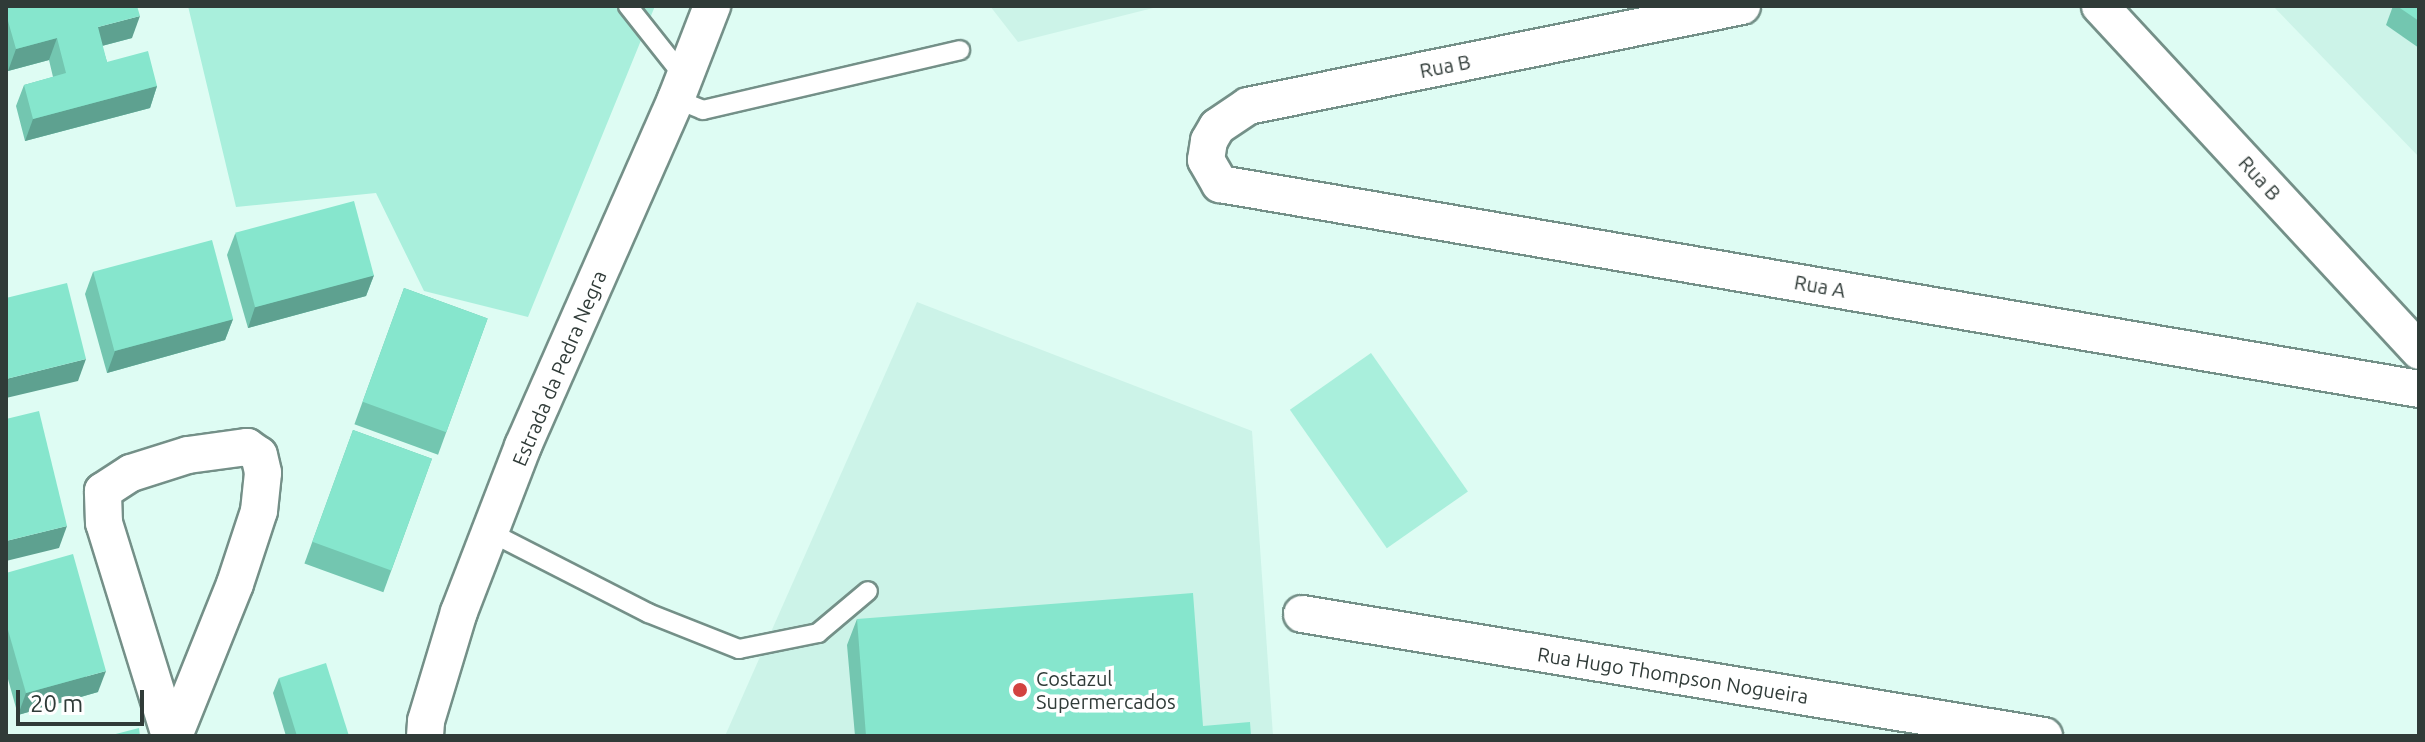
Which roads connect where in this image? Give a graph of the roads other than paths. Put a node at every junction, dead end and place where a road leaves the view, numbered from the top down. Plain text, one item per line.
1 (628, 6) edge
2 (712, 6) edge
3 (1742, 6) edge
4 (2100, 6) edge
5 (960, 50) dead end
6 (680, 89) junction
7 (1220, 184) joint
8 (2419, 351) edge
9 (2419, 389) edge
10 (490, 532) junction
11 (868, 591) dead end
12 (1302, 614) dead end
13 (172, 736) edge
14 (425, 736) edge
15 (2044, 736) edge

1 - 6 lane
2 - 6 street, Estrada da Pedra Negra
3 - 7 street, Rua B
4 - 8 street, Rua B
5 - 6 lane
6 - 10 street, Estrada da Pedra Negra
7 - 9 street, Rua A
10 - 11 lane
10 - 14 street, Estrada da Pedra Negra
12 - 15 street, Rua Hugo Thompson Nogueira
13 - 13 street

